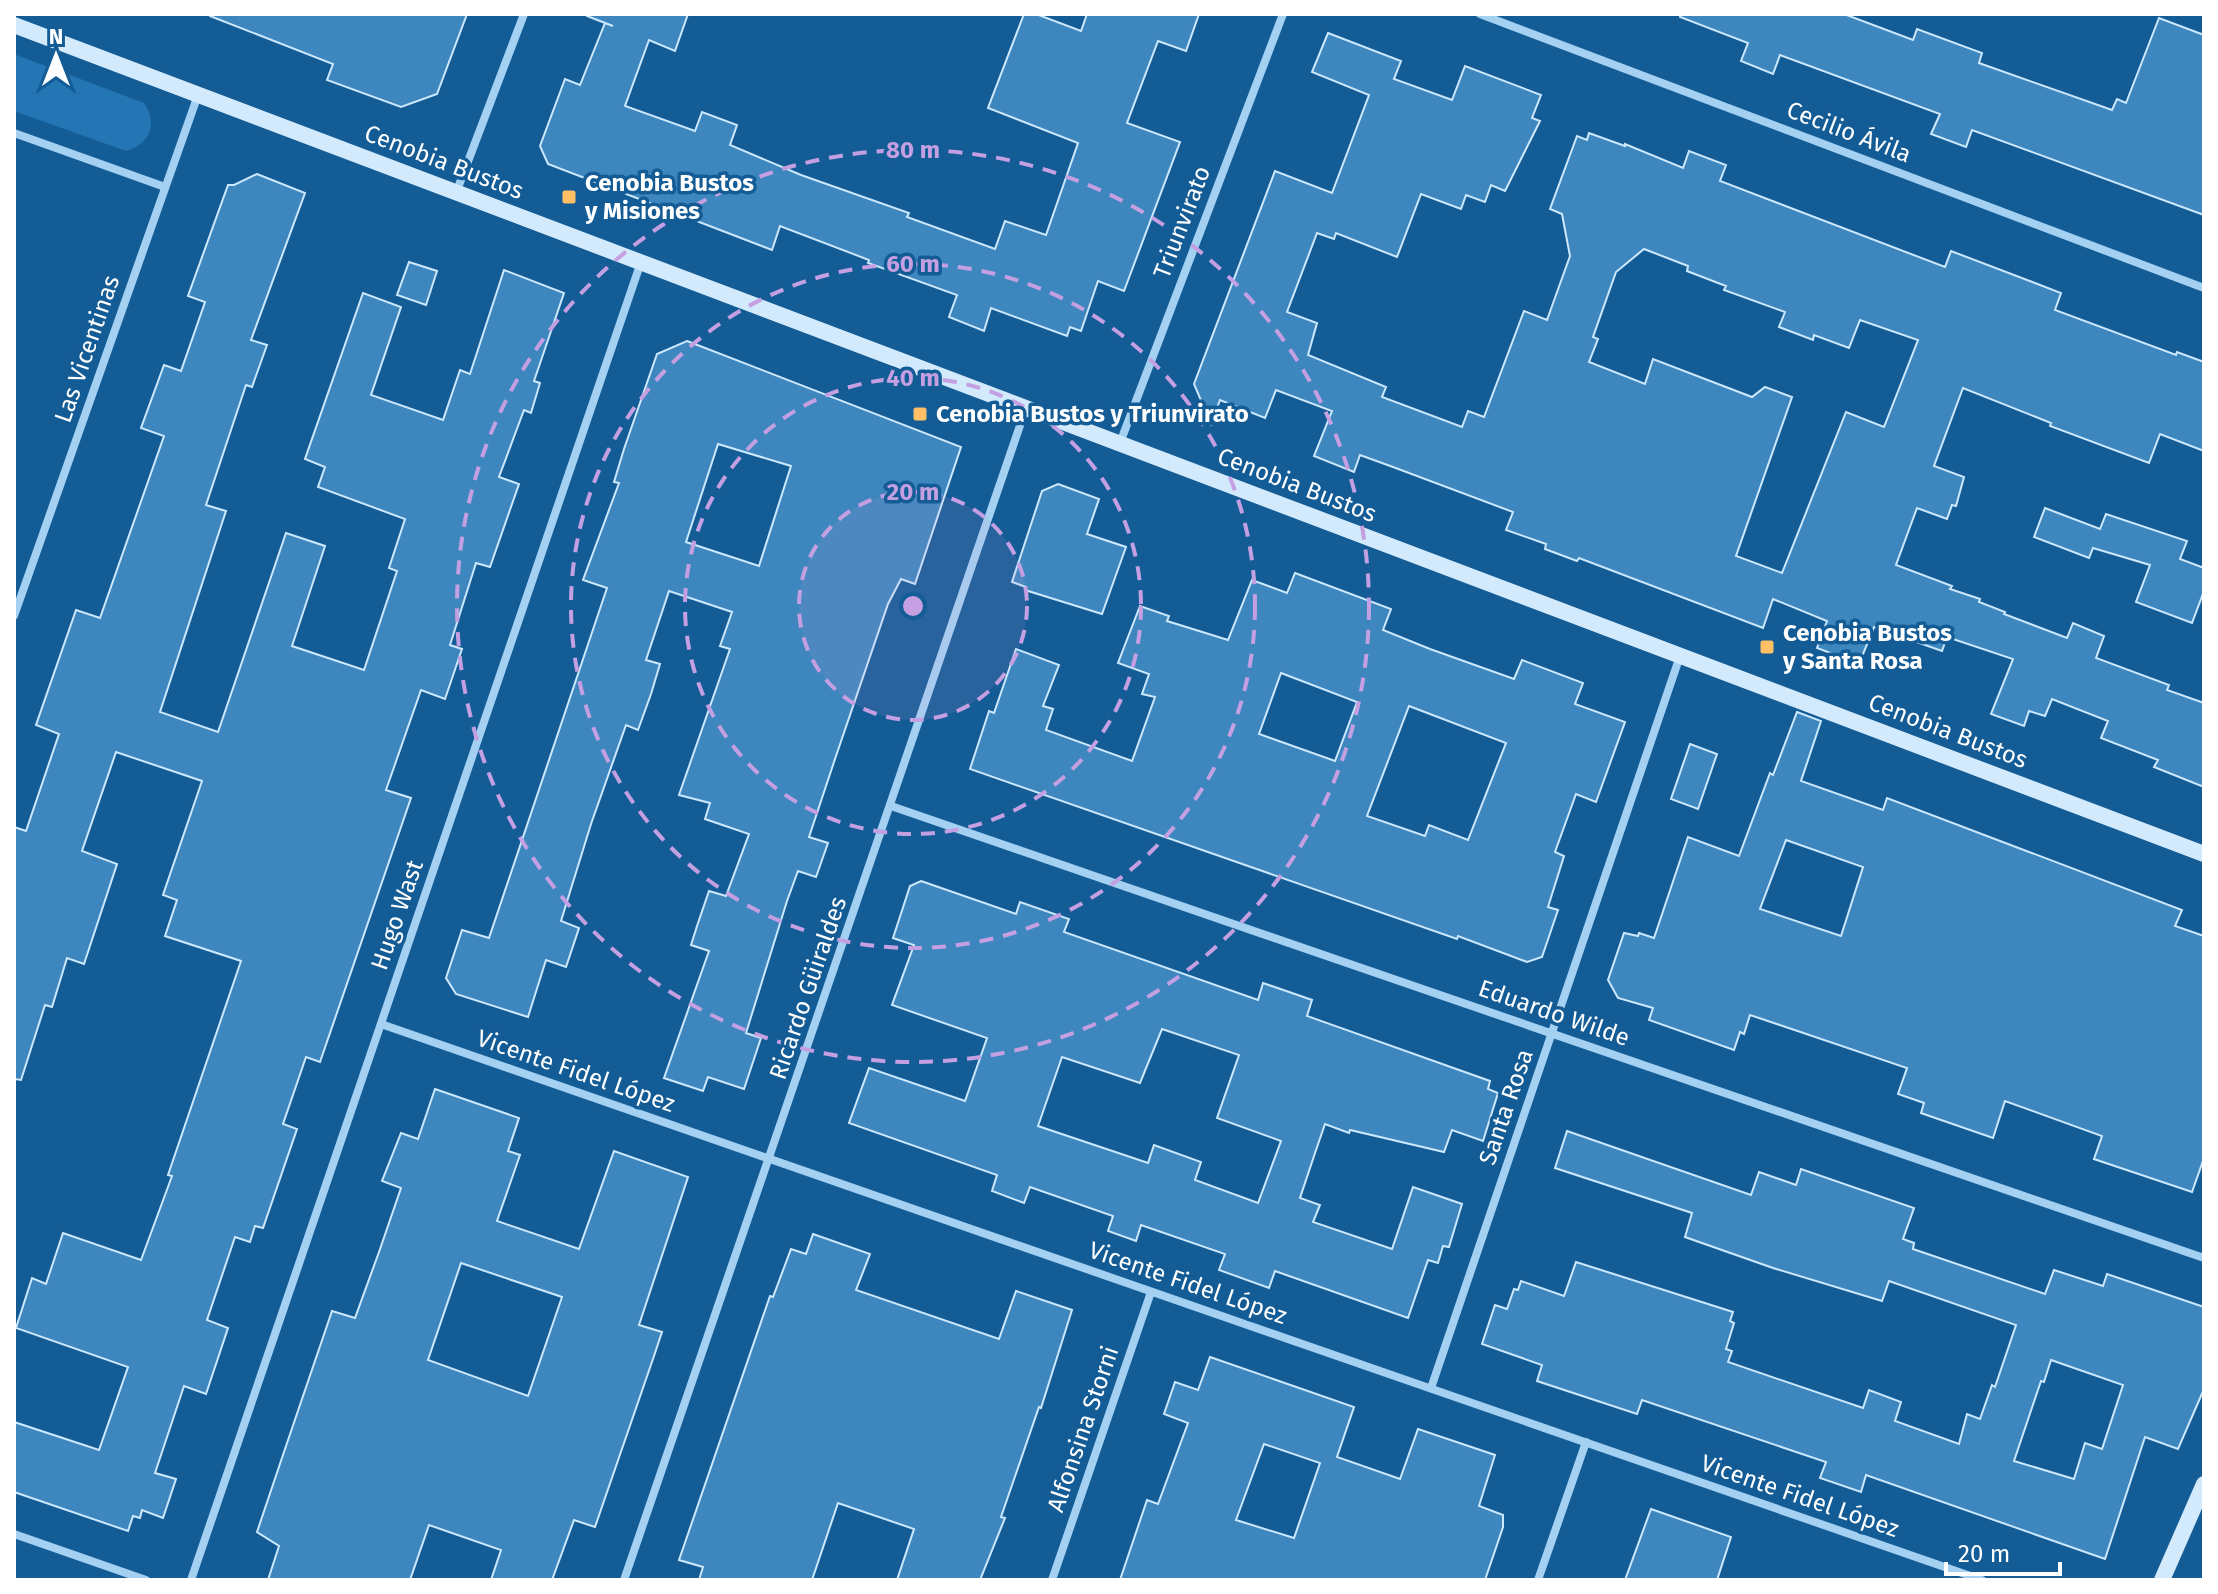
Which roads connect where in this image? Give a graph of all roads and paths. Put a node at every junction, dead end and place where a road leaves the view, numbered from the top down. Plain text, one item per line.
1 (524, 14) edge
2 (1283, 14) edge
3 (1480, 14) edge
4 (14, 25) edge
5 (198, 95) junction
6 (14, 133) edge
7 (165, 187) junction
8 (456, 193) junction
9 (641, 262) junction
10 (2204, 288) edge
11 (1026, 408) junction
12 (1119, 444) junction
13 (14, 616) edge
14 (1680, 656) junction
15 (891, 806) junction
16 (2204, 854) edge
17 (381, 1024) junction
18 (1552, 1033) junction
19 (770, 1160) junction
20 (2204, 1258) edge
21 (1151, 1292) junction
22 (1431, 1388) junction
23 (1586, 1442) junction
24 (2204, 1484) edge
25 (14, 1534) edge
26 (146, 1580) edge
27 (191, 1580) edge
28 (624, 1580) edge
29 (1052, 1580) edge
30 (1538, 1580) edge
31 (1982, 1580) edge
32 (2162, 1580) edge

1 - 8 street
2 - 12 street, Triunvirato
3 - 10 street, Cecilio Ávila
4 - 5 street, Cenobia Bustos
5 - 7 street, Las Vicentinas
5 - 8 street, Cenobia Bustos
6 - 7 street
7 - 13 street, Las Vicentinas
8 - 9 street, Cenobia Bustos
9 - 11 street, Cenobia Bustos
9 - 17 street, Hugo Wast
11 - 12 street, Cenobia Bustos
11 - 15 street, Ricardo Güiraldes
12 - 14 street, Cenobia Bustos
14 - 16 street, Cenobia Bustos
14 - 18 street, Santa Rosa
15 - 18 street, Eduardo Wilde
15 - 19 street, Ricardo Güiraldes
17 - 19 street, Vicente Fidel López
17 - 27 street, Hugo Wast
18 - 20 street, Eduardo Wilde
18 - 22 street, Santa Rosa
19 - 21 street, Vicente Fidel López
19 - 28 street, Ricardo Güiraldes
21 - 22 street, Vicente Fidel López
21 - 29 street, Alfonsina Storni
22 - 23 street, Vicente Fidel López
23 - 30 street
23 - 31 street, Vicente Fidel López
24 - 32 street
25 - 26 street

